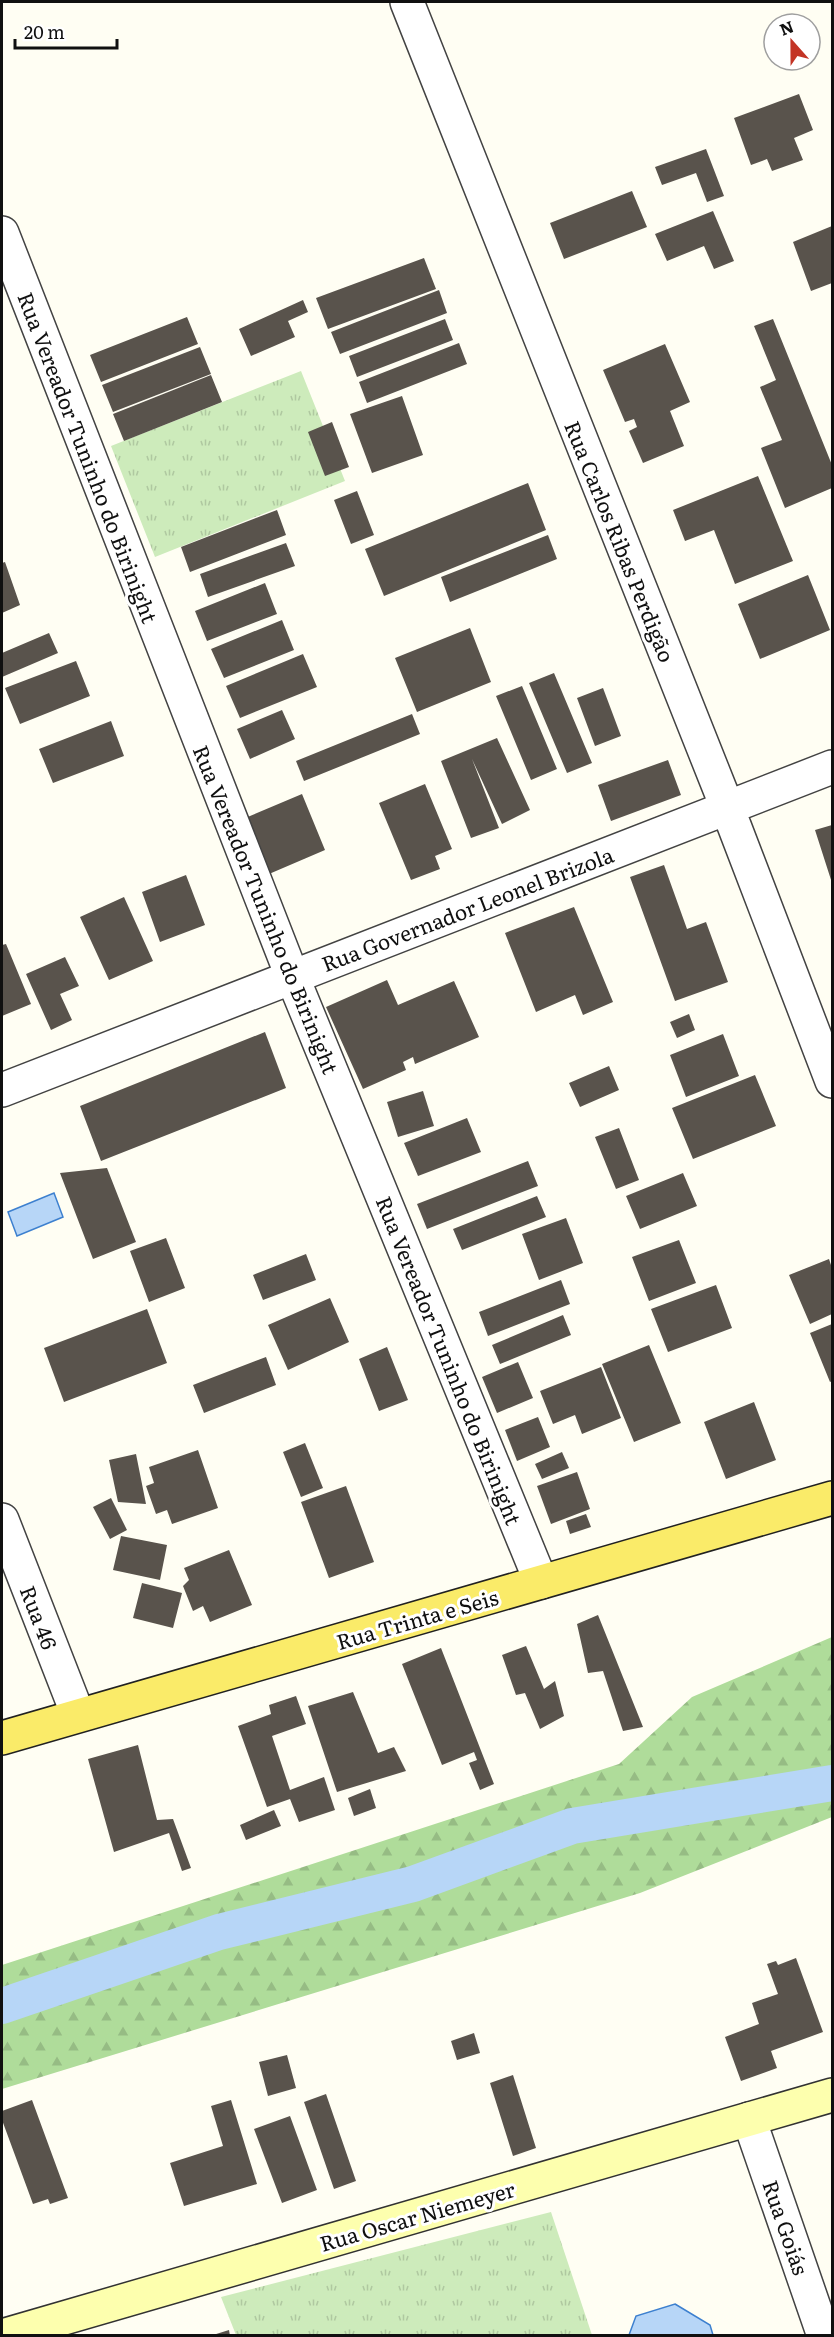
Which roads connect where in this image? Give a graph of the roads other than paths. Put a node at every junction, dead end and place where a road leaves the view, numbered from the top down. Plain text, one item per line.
1 (407, 2) edge
2 (2, 233) edge
3 (832, 767) edge
4 (727, 807) junction
5 (292, 976) junction
6 (832, 1081) edge
7 (2, 1090) edge
8 (832, 1498) edge
9 (2, 1520) edge
10 (541, 1582) junction
11 (78, 1715) junction
12 (2, 1738) edge
13 (832, 2095) edge
14 (749, 2119) junction
15 (2, 2336) edge
16 (824, 2336) edge

1 - 4 street, Rua Carlos Ribas Perdigão
2 - 5 street, Rua Vereador Tuninho do Birinight
3 - 4 street, Rua Governador Leonel Brizola
4 - 5 street, Rua Governador Leonel Brizola
4 - 6 street, Rua Carlos Ribas Perdigão
5 - 7 street, Rua Governador Leonel Brizola
5 - 10 street, Rua Vereador Tuninho do Birinight
8 - 10 main road, Rua Trinta e Seis
9 - 11 street, Rua 46
10 - 11 main road, Rua Trinta e Seis
11 - 12 main road, Rua Trinta e Seis
13 - 14 street, Rua Oscar Niemeyer
14 - 15 street, Rua Oscar Niemeyer
14 - 16 street, Rua Goiás

